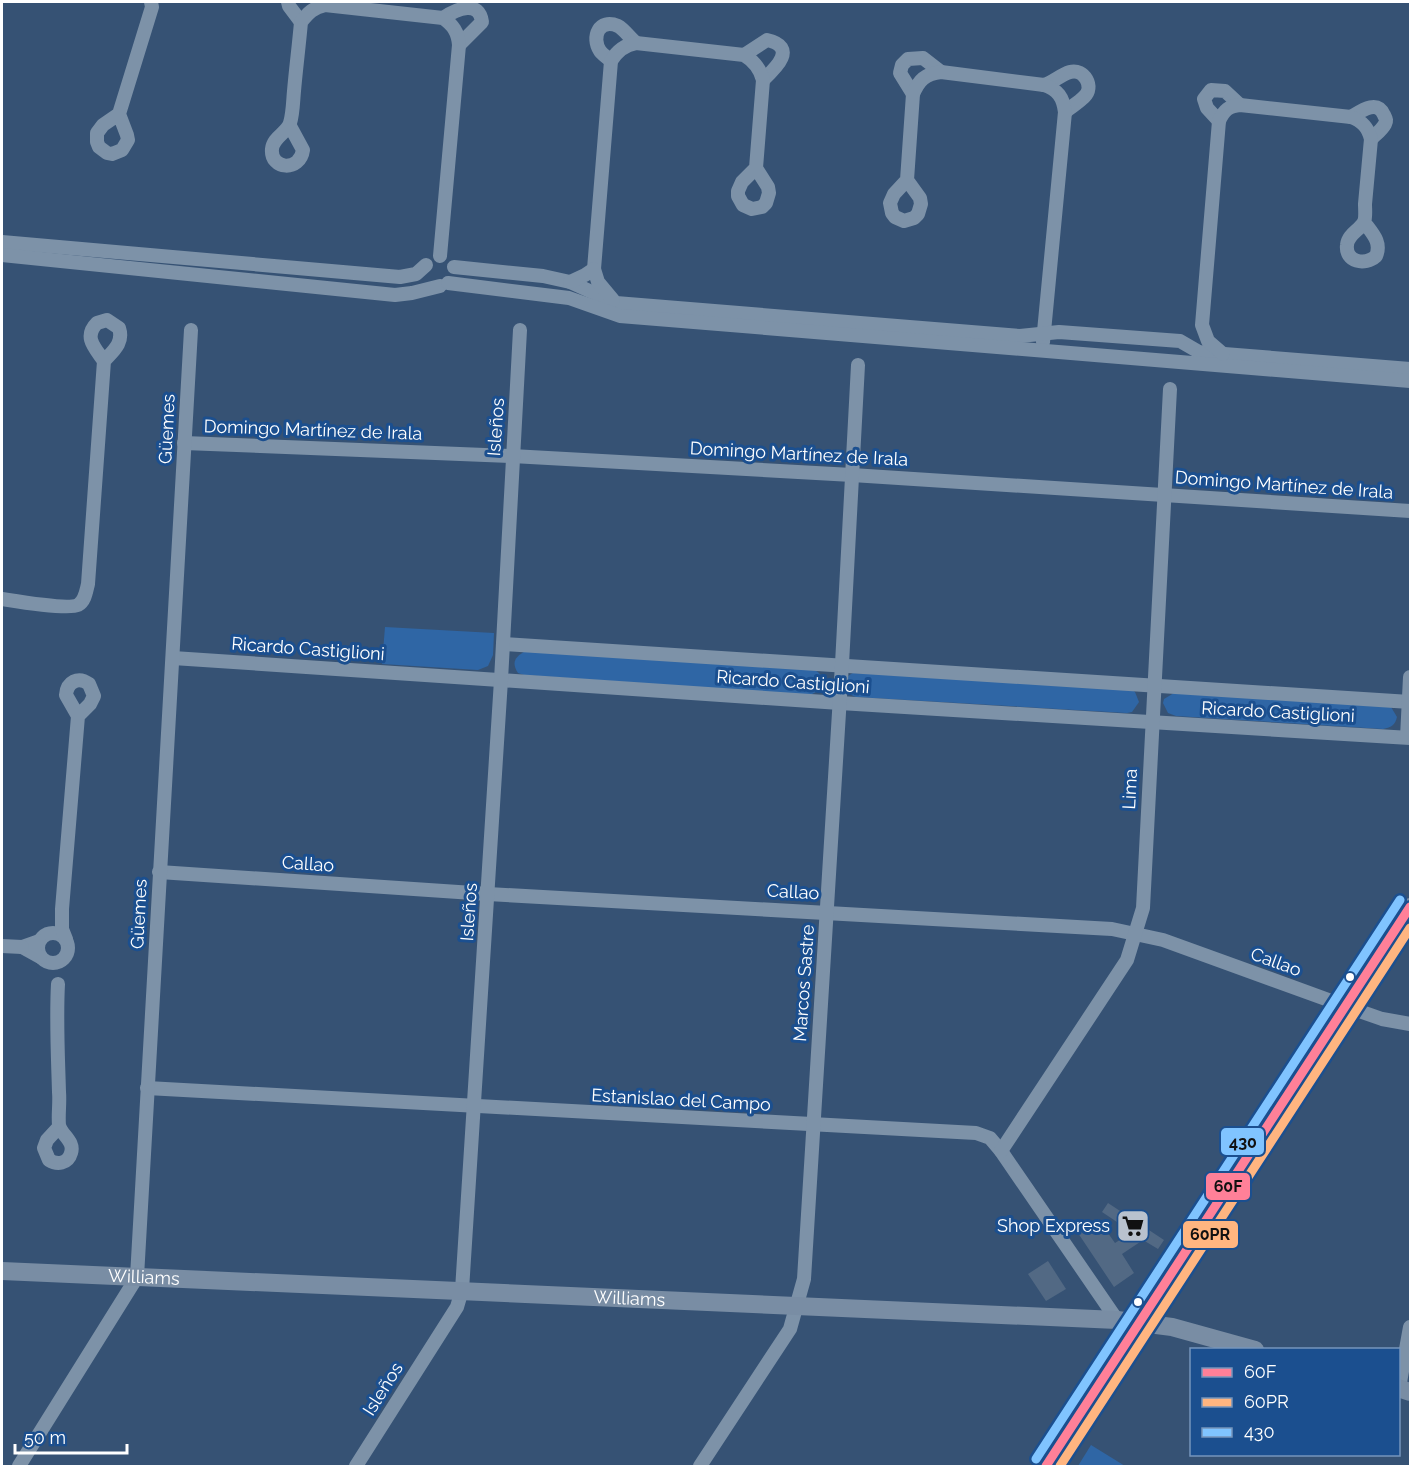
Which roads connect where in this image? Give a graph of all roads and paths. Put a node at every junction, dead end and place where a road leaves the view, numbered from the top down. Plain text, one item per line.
1 (288, 2) edge
2 (154, 3) edge
3 (324, 3) edge
4 (443, 18) junction
5 (301, 22) junction
6 (636, 43) junction
7 (459, 45) junction
8 (744, 55) junction
9 (611, 61) junction
10 (941, 72) junction
11 (763, 80) junction
12 (1044, 85) junction
13 (913, 94) junction
14 (1240, 105) junction
15 (1065, 112) junction
16 (119, 114) dead end
17 (1351, 117) junction
18 (1219, 121) junction
19 (290, 126) dead end
20 (1371, 139) junction
21 (756, 168) dead end
22 (907, 180) dead end
23 (1364, 222) dead end
24 (2, 242) edge
25 (2, 255) edge
26 (440, 256) junction
27 (426, 265) junction
28 (454, 267) junction
29 (594, 269) junction
30 (570, 282) junction
31 (444, 285) junction
32 (616, 303) junction
33 (1202, 325) junction
34 (191, 330) dead end
35 (520, 330) dead end
36 (1044, 334) junction
37 (1180, 341) junction
38 (1043, 350) junction
39 (1224, 354) junction
40 (1199, 358) junction
41 (104, 361) dead end
42 (858, 365) dead end
43 (1410, 369) edge
44 (1410, 381) edge
45 (1170, 389) dead end
46 (184, 442) junction
47 (512, 456) junction
48 (852, 475) junction
49 (1163, 495) junction
50 (1410, 511) edge
51 (2, 599) edge
52 (503, 644) junction
53 (173, 658) junction
54 (842, 664) junction
55 (1410, 677) edge
56 (501, 680) junction
57 (1153, 685) junction
58 (1410, 702) edge
59 (840, 704) junction
60 (78, 716) dead end
61 (1151, 723) junction
62 (1409, 737) edge
63 (159, 872) junction
64 (488, 894) junction
65 (1410, 907) edge
66 (62, 909) junction
67 (827, 912) junction
68 (1136, 934) junction
69 (43, 937) junction
70 (66, 939) junction
71 (2, 946) edge
72 (22, 947) junction
73 (51, 960) junction
74 (1345, 1006) junction
75 (1410, 1024) edge
76 (147, 1088) junction
77 (475, 1106) junction
78 (813, 1125) junction
79 (59, 1127) dead end
80 (1001, 1151) junction
81 (2, 1271) edge
82 (137, 1277) junction
83 (462, 1290) junction
84 (798, 1305) junction
85 (1117, 1320) junction
86 (1138, 1323) junction
87 (1410, 1327) edge
88 (1248, 1348) edge
89 (1400, 1382) edge
90 (19, 1467) edge
91 (356, 1467) edge
92 (700, 1467) edge
93 (1046, 1467) edge

1 - 5 street
2 - 16 street
3 - 4 street
3 - 5 street
4 - 7 street
4 - 7 street
5 - 19 street
6 - 8 street
6 - 9 street
6 - 9 street
7 - 26 street
8 - 11 street
8 - 11 street
9 - 29 street
10 - 12 street
10 - 13 street
10 - 13 street
11 - 21 street
12 - 15 street
12 - 15 street
13 - 22 street
14 - 17 street
14 - 18 street
14 - 18 street
15 - 36 street
17 - 20 street
17 - 20 street
18 - 33 street
20 - 23 street
24 - 27 street
25 - 31 street
26 - 27 street
26 - 28 street
27 - 31 street
28 - 30 street
28 - 31 street
29 - 30 street
29 - 32 street
30 - 32 street
31 - 38 street
32 - 36 street
33 - 37 street
33 - 39 street
34 - 46 street, Güemes
35 - 47 street, Isleños
36 - 37 street
36 - 38 street
37 - 40 street
38 - 40 street
39 - 40 street
39 - 43 street
40 - 44 street
41 - 51 street
42 - 48 street, Marcos Sastre
45 - 49 street, Lima
46 - 47 street, Domingo Martínez de Irala
46 - 53 street, Güemes
47 - 48 street, Domingo Martínez de Irala
47 - 52 street, Isleños
48 - 49 street, Domingo Martínez de Irala
48 - 54 street, Marcos Sastre
49 - 50 street, Domingo Martínez de Irala
49 - 57 street, Lima
52 - 54 street, Ricardo Castiglioni
52 - 56 street, Isleños
53 - 56 street, Ricardo Castiglioni
53 - 63 street, Güemes
54 - 57 street, Ricardo Castiglioni
54 - 59 street, Marcos Sastre
55 - 58 street
56 - 59 street, Ricardo Castiglioni
56 - 64 street, Isleños
57 - 58 street, Ricardo Castiglioni
57 - 61 street, Lima
58 - 62 street
59 - 61 street, Ricardo Castiglioni
59 - 67 street, Marcos Sastre
60 - 66 street
61 - 62 street, Ricardo Castiglioni
61 - 68 street, Lima
63 - 64 street, Callao
63 - 76 street, Güemes
64 - 67 street, Callao
64 - 77 street, Isleños
65 - 74 street
66 - 69 street
66 - 70 street
67 - 68 street, Callao
67 - 78 street, Marcos Sastre
68 - 74 street, Callao
68 - 80 street, Lima
69 - 70 street
69 - 72 street
69 - 73 street
70 - 73 street
71 - 72 street
72 - 73 street
73 - 79 street
74 - 75 street, Callao
74 - 86 street
76 - 77 street, Estanislao del Campo
76 - 82 street, Güemes
77 - 78 street, Estanislao del Campo
77 - 83 street, Isleños
78 - 80 street, Estanislao del Campo
78 - 84 street, Marcos Sastre
80 - 85 street, Estanislao del Campo
81 - 82 street, Williams
82 - 83 street, Williams
82 - 90 street, Güemes
83 - 84 street, Williams
83 - 91 street, Isleños
84 - 85 street, Williams
84 - 92 street, Marcos Sastre
85 - 86 street, Williams
86 - 88 street, Williams
86 - 93 street
87 - 89 street

